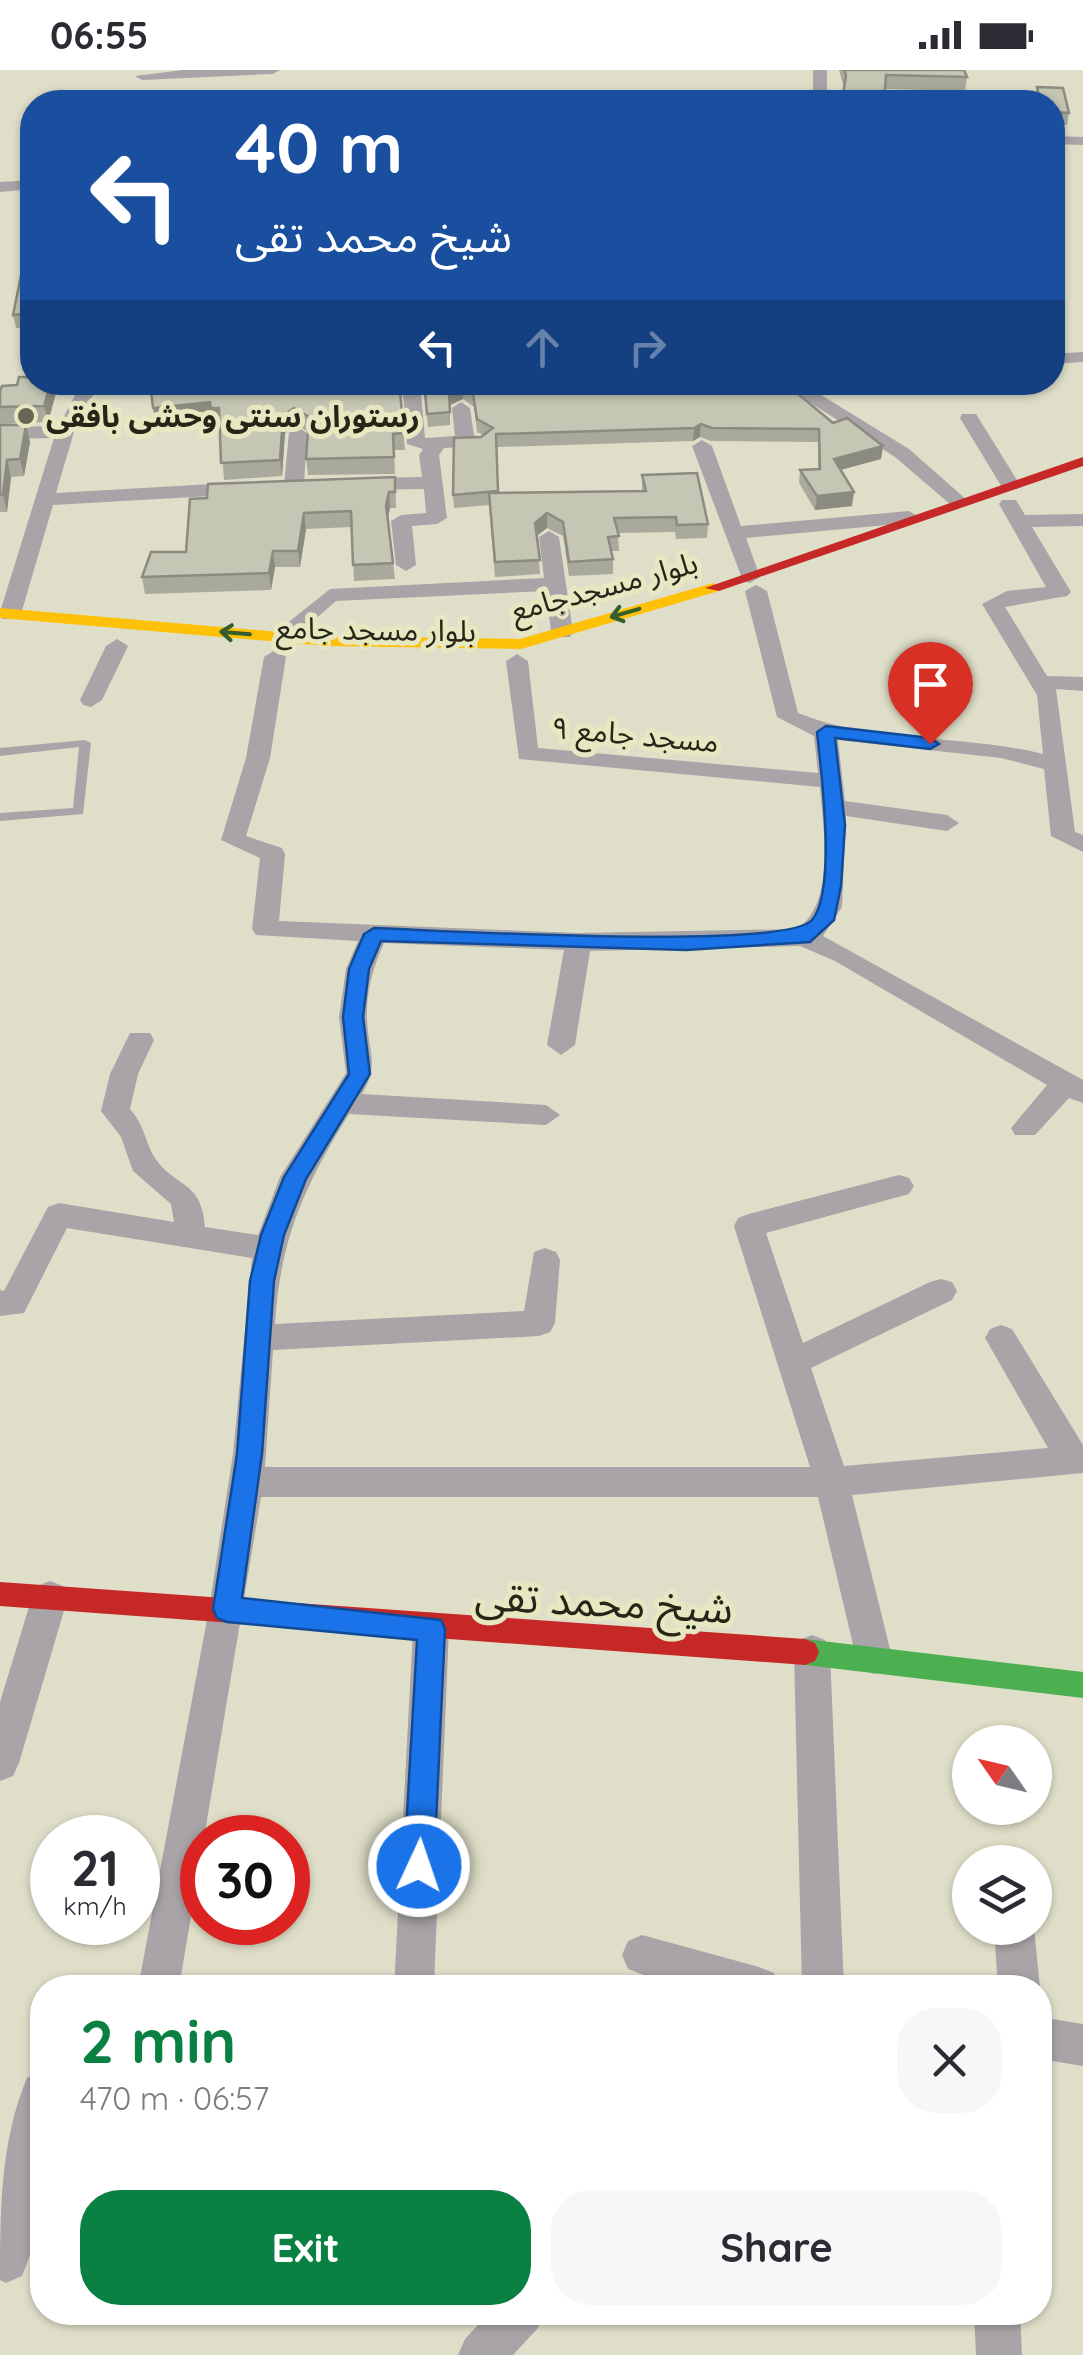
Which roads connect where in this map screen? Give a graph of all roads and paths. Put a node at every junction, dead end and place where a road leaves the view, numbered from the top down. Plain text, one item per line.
1 (273, 70) edge
2 (214, 72) edge
3 (142, 78) edge
4 (84, 395) edge
5 (413, 395) edge
6 (808, 395) edge
7 (462, 408) dead end
8 (969, 418) dead end
9 (65, 432) junction
10 (0, 433) edge
11 (298, 433) edge
12 (438, 443) junction
13 (702, 446) dead end
14 (1083, 461) edge
15 (434, 482) junction
16 (1083, 483) edge
17 (311, 485) junction
18 (44, 500) junction
19 (958, 501) junction
20 (1012, 503) junction
21 (909, 517) junction
22 (1083, 520) edge
23 (734, 533) junction
24 (549, 536) dead end
25 (406, 565) dead end
26 (556, 584) junction
27 (753, 584) junction
28 (3, 620) edge
29 (562, 632) junction
30 (117, 646) junction
31 (278, 647) junction
32 (517, 661) junction
33 (1042, 682) junction
34 (1083, 684) edge
35 (91, 700) dead end
36 (826, 732) junction
37 (0, 752) edge
38 (1052, 764) junction
39 (832, 794) junction
40 (0, 817) edge
41 (946, 823) dead end
42 (1083, 844) edge
43 (374, 934) junction
44 (803, 937) junction
45 (578, 942) junction
46 (140, 1040) dead end
47 (562, 1045) dead end
48 (1073, 1087) edge
49 (343, 1103) junction
50 (546, 1116) dead end
51 (1024, 1128) dead end
52 (899, 1186) dead end
53 (190, 1236) junction
54 (270, 1249) junction
55 (545, 1260) dead end
56 (941, 1292) dead end
57 (0, 1303) edge
58 (258, 1338) junction
59 (1001, 1338) dead end
60 (793, 1362) junction
61 (1078, 1459) edge
62 (245, 1482) junction
63 (832, 1482) junction
64 (0, 1594) edge
65 (50, 1597) junction
66 (227, 1609) junction
67 (432, 1629) junction
68 (812, 1652) junction
69 (874, 1658) junction
70 (1083, 1685) edge
71 (0, 1763) edge
72 (1016, 1945) edge
73 (642, 1955) dead end
74 (160, 1975) edge
75 (413, 1975) edge
76 (713, 1975) edge
77 (823, 1975) edge
78 (1019, 1975) edge
79 (1052, 2040) edge
80 (1083, 2045) edge
81 (30, 2149) edge
82 (6, 2260) dead end
83 (510, 2325) edge
84 (998, 2325) edge
85 (481, 2355) edge
86 (999, 2355) edge

1 - 2 street
2 - 3 street
4 - 9 street
5 - 12 street
6 - 19 street
7 - 12 street
8 - 20 street
9 - 10 street
9 - 18 street
11 - 17 street
12 - 15 street
13 - 23 street
14 - 20 main road, بلوار مسجدجامع
15 - 17 street
15 - 25 street
16 - 20 main road, بلوار مسجد جامع
17 - 18 street
18 - 28 street
19 - 20 main road, بلوار مسجدجامع
19 - 21 main road, بلوار مسجدجامع
20 - 22 street
20 - 27 main road, بلوار مسجد جامع
20 - 33 street
21 - 23 street
21 - 27 main road, بلوار مسجدجامع
23 - 27 street
24 - 26 street
26 - 29 street
26 - 31 street
27 -> 29 main road, بلوار مسجدجامع
27 - 32 main road, بلوار مسجد جامع
27 - 36 street
28 - 30 main road, بلوار مسجد جامع
31 -> 28 main road, بلوار مسجدجامع
29 - 31 main road, بلوار مسجدجامع
30 - 31 main road, بلوار مسجد جامع
30 - 35 street
31 - 32 main road, بلوار مسجد جامع
31 - 43 street
32 - 39 street, مسجد جامع ۹
33 - 34 street
33 - 38 street
36 - 38 street
36 - 39 street
37 - 40 lane
38 - 42 street
39 - 41 street
39 - 44 street
43 - 45 street
43 - 49 street
44 - 45 street
44 - 48 street
45 - 47 street
46 - 53 street
48 - 51 street
49 - 50 street
49 - 54 street
52 - 60 street
53 - 54 street
53 - 57 street
54 - 58 street
55 - 58 street
56 - 60 street
58 - 62 street
59 - 61 street
60 - 63 street
61 - 63 street
62 - 63 street
62 - 66 street
63 - 69 street
64 - 65 main road, شیخ محمد تقی
65 - 66 main road, شیخ محمد تقی
65 - 71 street
66 - 67 main road, شیخ محمد تقی
66 - 74 street
67 - 68 main road, شیخ محمد تقی
67 - 75 street
68 - 69 main road, شیخ محمد تقی
68 - 77 street
69 - 70 main road, شیخ محمد تقی
72 - 78 street
73 - 76 street
79 - 80 street
81 - 82 street
83 - 85 street
84 - 86 street

